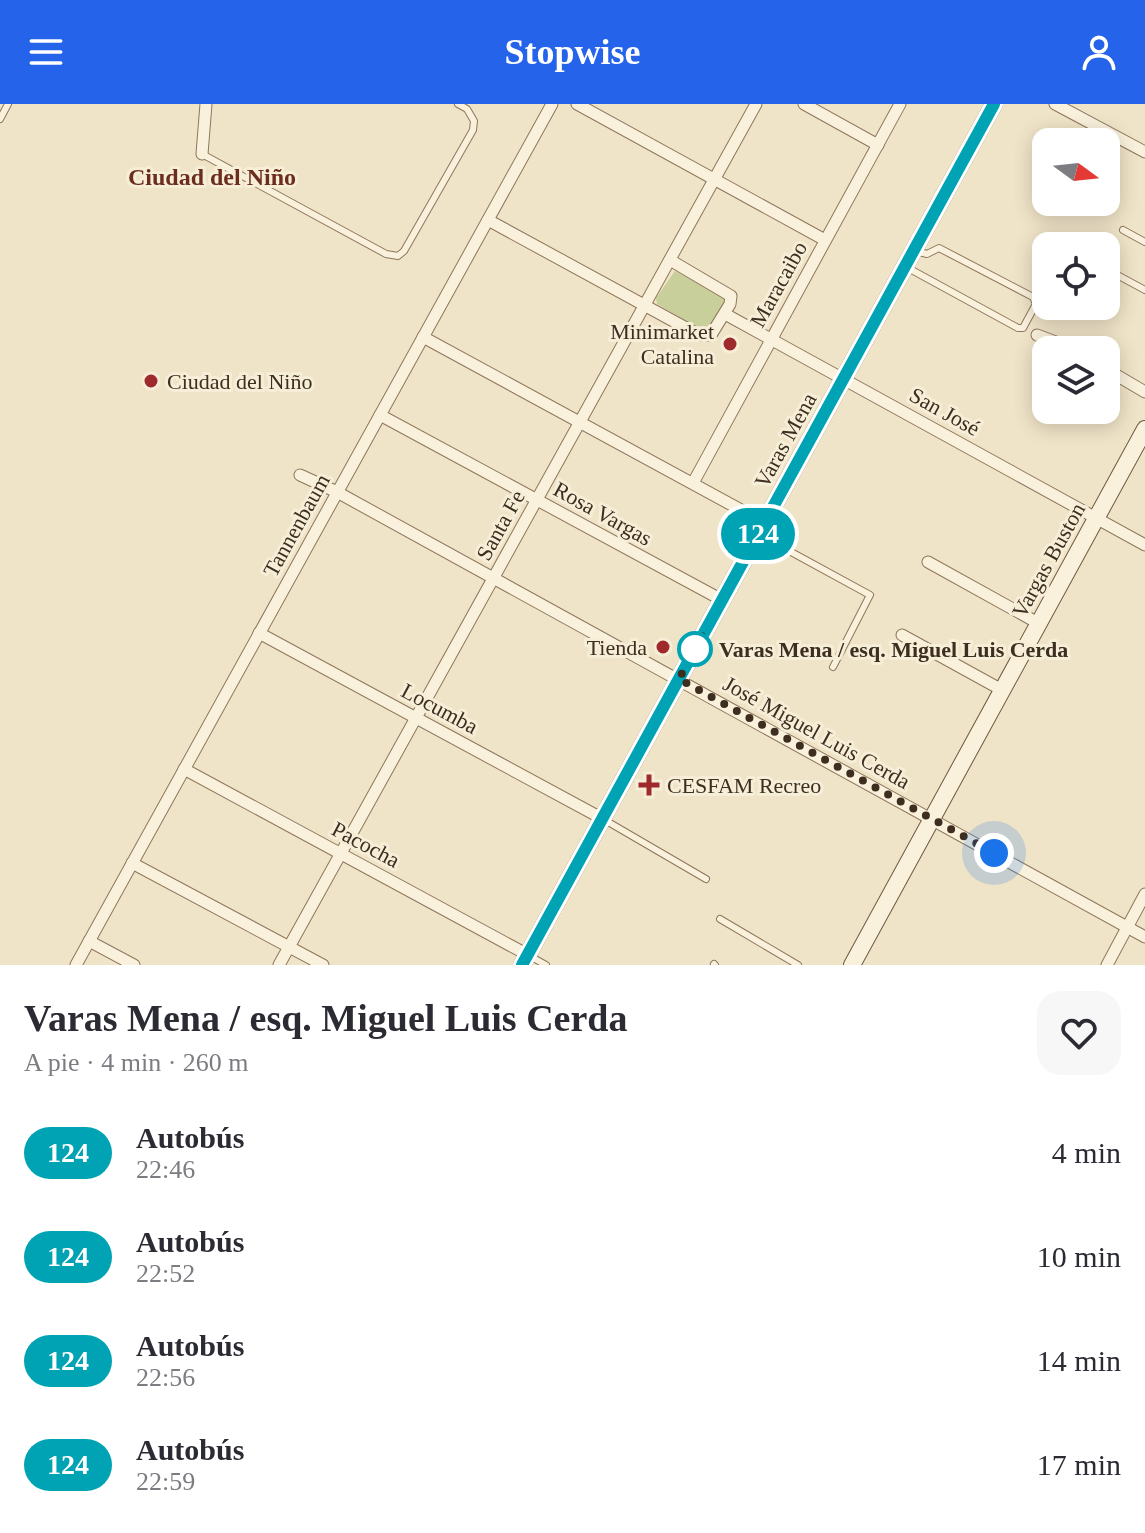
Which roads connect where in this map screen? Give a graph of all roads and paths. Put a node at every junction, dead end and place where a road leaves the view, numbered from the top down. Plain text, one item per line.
1 (8, 104) edge
2 (206, 104) edge
3 (458, 104) edge
4 (552, 104) edge
5 (577, 104) edge
6 (756, 104) edge
7 (804, 104) edge
8 (900, 104) edge
9 (994, 104) edge
10 (1055, 104) edge
11 (0, 119) edge
12 (878, 145) junction
13 (1145, 152) edge
14 (202, 154) joint
15 (715, 180) junction
16 (488, 220) junction
17 (1123, 230) dead end
18 (825, 240) junction
19 (1145, 242) edge
20 (913, 251) junction
21 (670, 260) junction
22 (905, 266) junction
23 (1120, 277) edge
24 (1145, 290) edge
25 (645, 305) junction
26 (725, 314) junction
27 (423, 337) junction
28 (772, 338) junction
29 (1120, 377) edge
30 (844, 378) junction
31 (1145, 392) edge
32 (380, 415) junction
33 (580, 420) junction
34 (1145, 429) edge
35 (300, 475) dead end
36 (693, 483) junction
37 (337, 492) junction
38 (537, 499) junction
39 (1097, 517) junction
40 (761, 528) junction
41 (1145, 545) edge
42 (928, 562) dead end
43 (494, 577) junction
44 (722, 600) junction
45 (1038, 623) junction
46 (259, 633) junction
47 (902, 635) dead end
48 (833, 667) dead end
49 (679, 679) junction
50 (1002, 690) junction
51 (416, 718) junction
52 (184, 769) junction
53 (931, 818) junction
54 (603, 819) junction
55 (341, 853) junction
56 (132, 863) junction
57 (706, 879) dead end
58 (1145, 894) edge
59 (720, 919) dead end
60 (1127, 927) junction
61 (1145, 937) edge
62 (89, 941) junction
63 (289, 947) junction
64 (525, 960) edge
65 (76, 965) edge
66 (134, 965) edge
67 (279, 965) edge
68 (323, 965) edge
69 (546, 965) edge
70 (798, 965) edge
71 (852, 965) edge
72 (1107, 965) edge

1 - 11 lane
2 - 14 street
3 - 14 lane
4 - 16 street, Tannenbaum
5 - 15 street
6 - 15 street, Santa Fe
7 - 12 street
8 - 12 street, Maracaibo
9 - 20 street, Varas Mena
10 - 13 street
12 - 18 street, Maracaibo
15 - 18 street
15 - 21 street, Santa Fe
16 - 25 street
16 - 27 street, Tannenbaum
17 - 19 lane
18 - 28 street, Maracaibo
20 - 22 street, Varas Mena
20 - 22 lane
21 - 25 street, Santa Fe
21 - 26 street
22 - 30 street, Varas Mena
23 - 24 lane
25 - 26 street
25 - 33 street, Santa Fe
26 - 28 street, San José
27 - 32 street, Tannenbaum
27 - 33 street
28 - 30 street, San José
28 - 36 street, Maracaibo
29 - 31 street
30 - 39 street, San José
30 - 40 street, Varas Mena
32 - 37 street, Tannenbaum
32 - 38 street, Rosa Vargas
33 - 36 street
33 - 38 street, Santa Fe
34 - 39 street, Vargas Buston
35 - 37 street, José Miguel Luis Cerda
36 - 40 street
37 - 43 street, José Miguel Luis Cerda
37 - 46 street, Tannenbaum
38 - 43 street, Santa Fe
38 - 44 street, Rosa Vargas
39 - 41 street, San José
39 - 45 street, Vargas Buston
40 - 44 street, Varas Mena
40 - 48 lane
42 - 45 street
43 - 49 street, José Miguel Luis Cerda
43 - 51 street, Santa Fe
44 - 49 street, Varas Mena
45 - 50 street, Vargas Buston
46 - 51 street, Locumba
46 - 52 street, Tannenbaum
47 - 50 street
49 - 53 street, José Miguel Luis Cerda
49 - 54 street, Varas Mena
50 - 53 street, Vargas Buston
51 - 54 street, Locumba
51 - 55 street, Santa Fe
52 - 55 street, Pacocha
52 - 56 street, Tannenbaum
53 - 60 street, José Miguel Luis Cerda
53 - 71 street, Vargas Buston
54 - 57 lane
54 - 64 street, Varas Mena
55 - 63 street, Santa Fe
55 - 64 street, Pacocha
56 - 62 street, Tannenbaum
56 - 63 street
58 - 60 street
59 - 70 lane
60 - 61 street, José Miguel Luis Cerda
60 - 72 street
62 - 65 street, Tannenbaum
62 - 66 street
63 - 67 street, Santa Fe
63 - 68 street
64 - 69 lane

